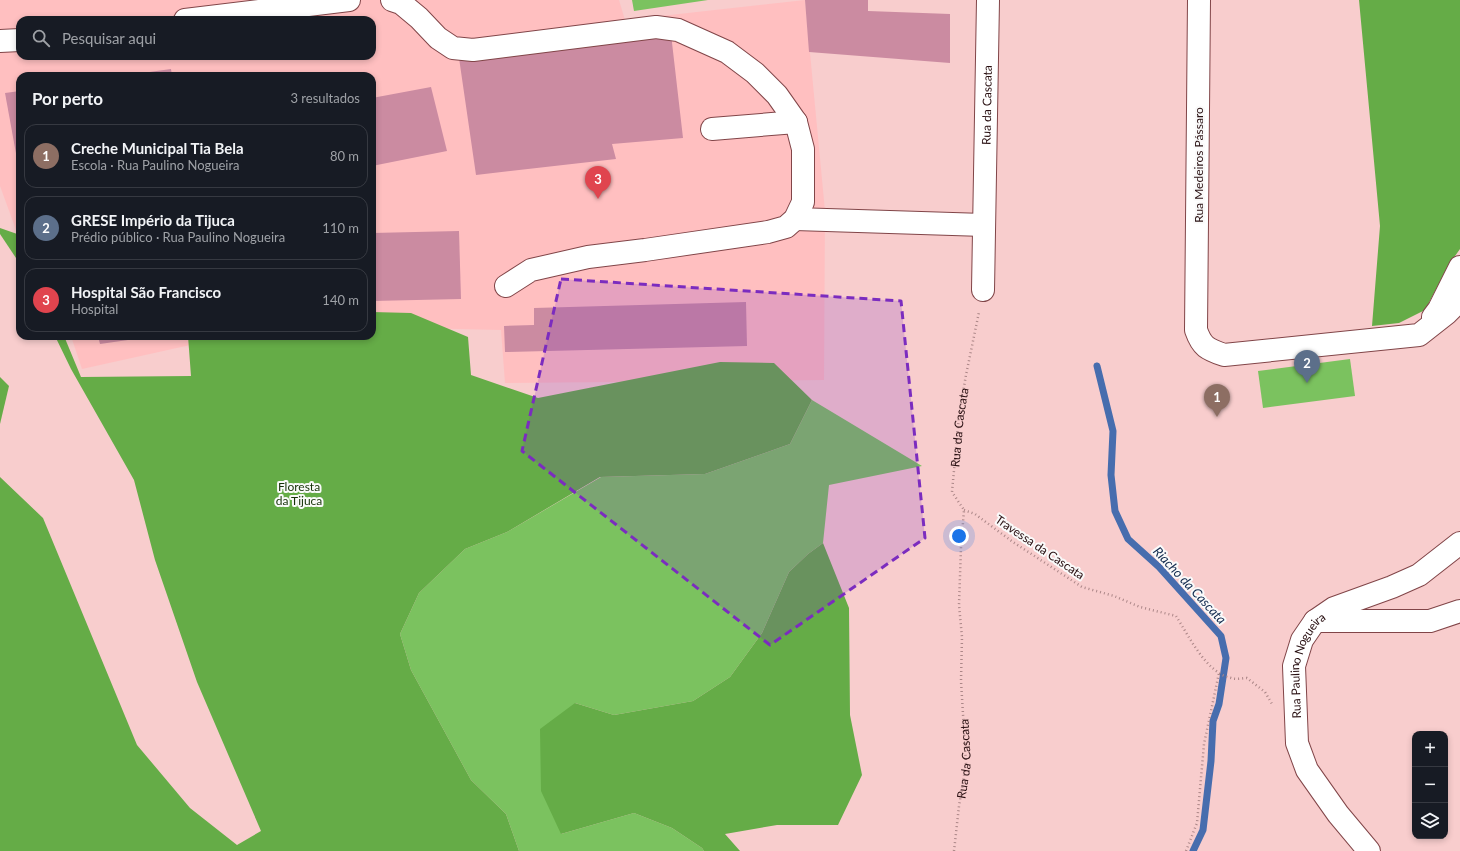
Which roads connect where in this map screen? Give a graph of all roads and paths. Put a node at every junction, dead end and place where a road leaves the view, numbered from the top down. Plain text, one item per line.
1 (350, 0) edge
2 (392, 0) edge
3 (988, 0) edge
4 (1199, 0) edge
5 (218, 16) edge
6 (16, 40) edge
7 (0, 41) edge
8 (796, 122) junction
9 (712, 128) dead end
10 (795, 219) junction
11 (984, 225) junction
12 (1460, 267) edge
13 (506, 286) dead end
14 (983, 290) joint
15 (1460, 300) edge
16 (1419, 335) junction
17 (964, 510) junction
18 (1460, 543) edge
19 (1460, 611) edge
20 (1315, 620) junction
21 (1219, 673) junction
22 (1273, 704) dead end
23 (954, 851) edge
24 (1186, 851) edge
25 (1369, 851) edge

1 - 5 street
2 - 8 street
3 - 11 street, Rua da Cascata
4 - 16 street, Rua Medeiros Pássaro
6 - 7 street
8 - 9 street
8 - 10 street
10 - 11 street
10 - 13 street
11 - 14 street, Rua da Cascata
12 - 16 street
14 - 17 path, Rua da Cascata
15 - 16 street
17 - 21 path, Travessa da Cascata
17 - 23 path, Rua da Cascata
18 - 20 street, Rua Paulino Nogueira
19 - 20 street
20 - 25 street, Rua Paulino Nogueira
21 - 22 path, Travessa da Cascata
21 - 24 path

